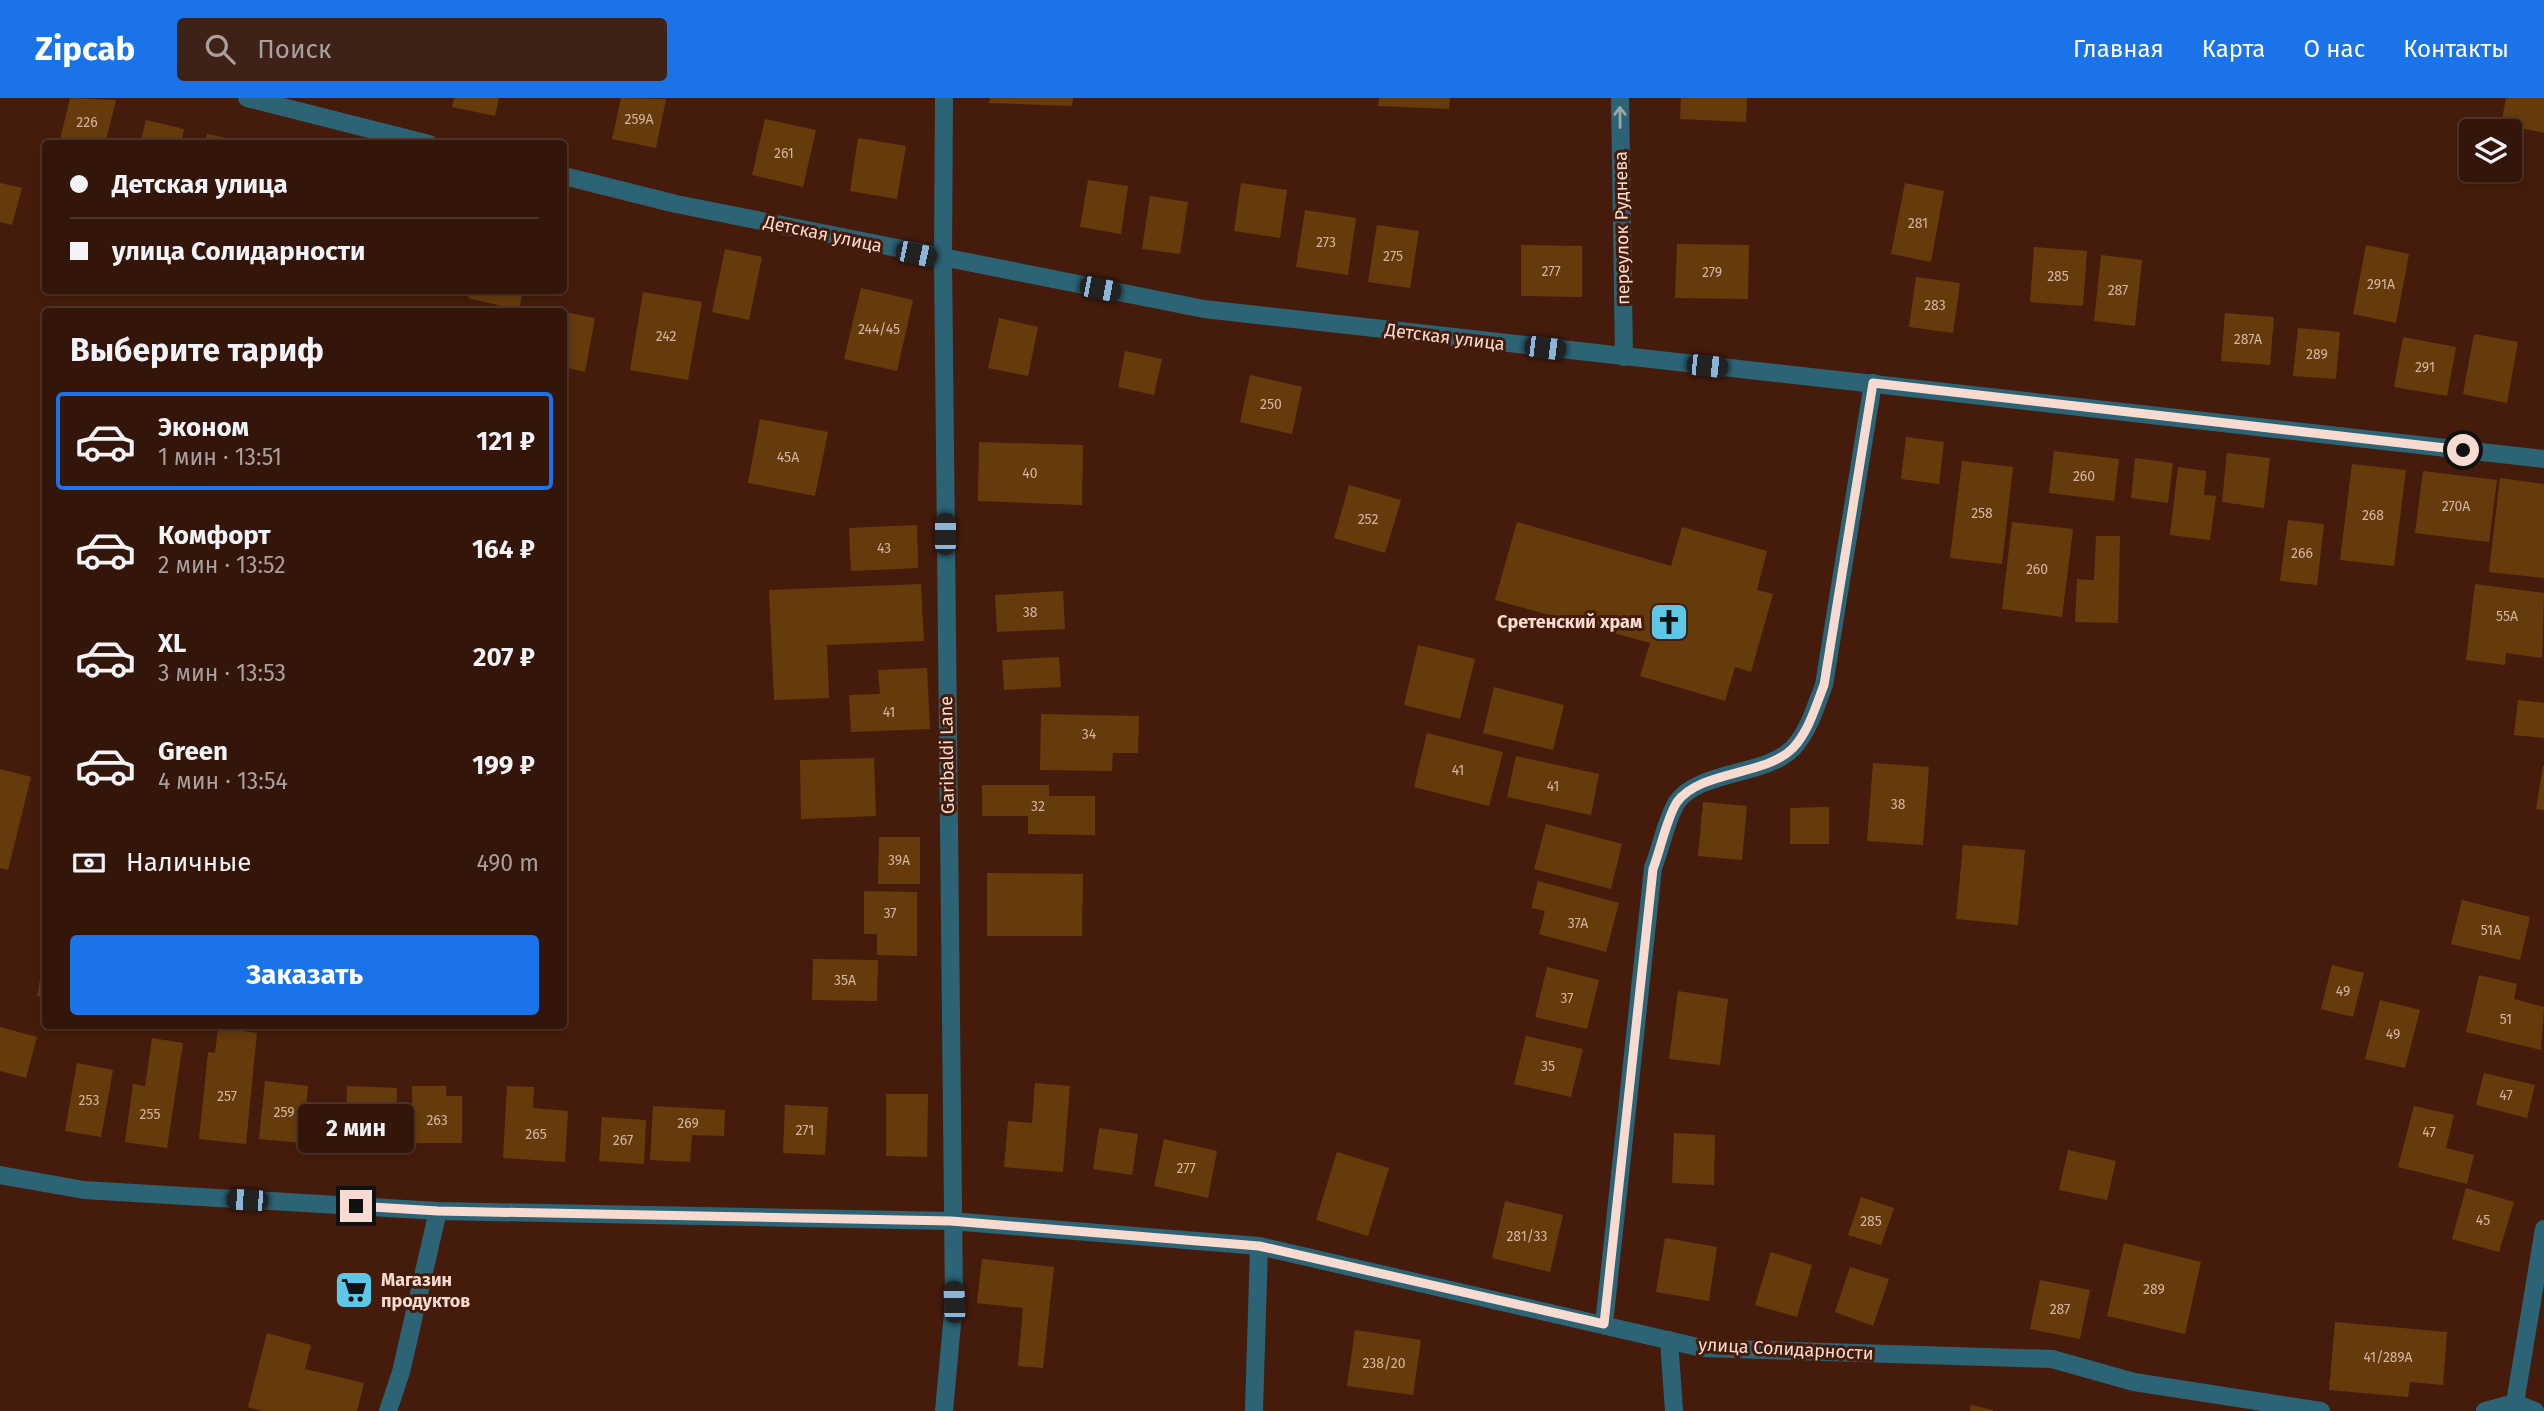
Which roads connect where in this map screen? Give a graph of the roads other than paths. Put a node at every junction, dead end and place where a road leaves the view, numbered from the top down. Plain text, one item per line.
1 (247, 98) edge
2 (944, 98) edge
3 (1620, 98) edge
4 (413, 140) edge
5 (567, 177) edge
6 (943, 259) junction
7 (1623, 357) junction
8 (1873, 383) junction
9 (2544, 459) edge
10 (0, 1175) edge
11 (438, 1211) junction
12 (951, 1221) junction
13 (2544, 1229) edge
14 (1259, 1246) junction
15 (1604, 1324) junction
16 (1669, 1340) junction
17 (2515, 1403) junction
18 (388, 1411) edge
19 (944, 1411) edge
20 (1254, 1411) edge
21 (1674, 1411) edge
22 (2321, 1411) edge
23 (2485, 1411) edge
24 (2535, 1411) edge

1 - 4 street
2 - 6 street, Garibaldi Lane
7 -> 3 street, переулок Руднева
5 - 6 street, Детская улица
6 - 7 street, Детская улица
6 - 12 street, Garibaldi Lane
7 - 8 street, Детская улица
8 - 9 street, Детская улица
8 - 15 street
10 - 11 street, улица Солидарности
11 - 12 street, улица Солидарности
11 - 18 street
12 - 14 street, улица Солидарности
12 - 19 street, Garibaldi Lane
13 - 17 street
14 - 15 street, улица Солидарности
14 - 20 street
15 - 16 street, улица Солидарности
16 - 21 street
16 - 22 street, улица Солидарности
17 - 23 street
17 - 24 street

